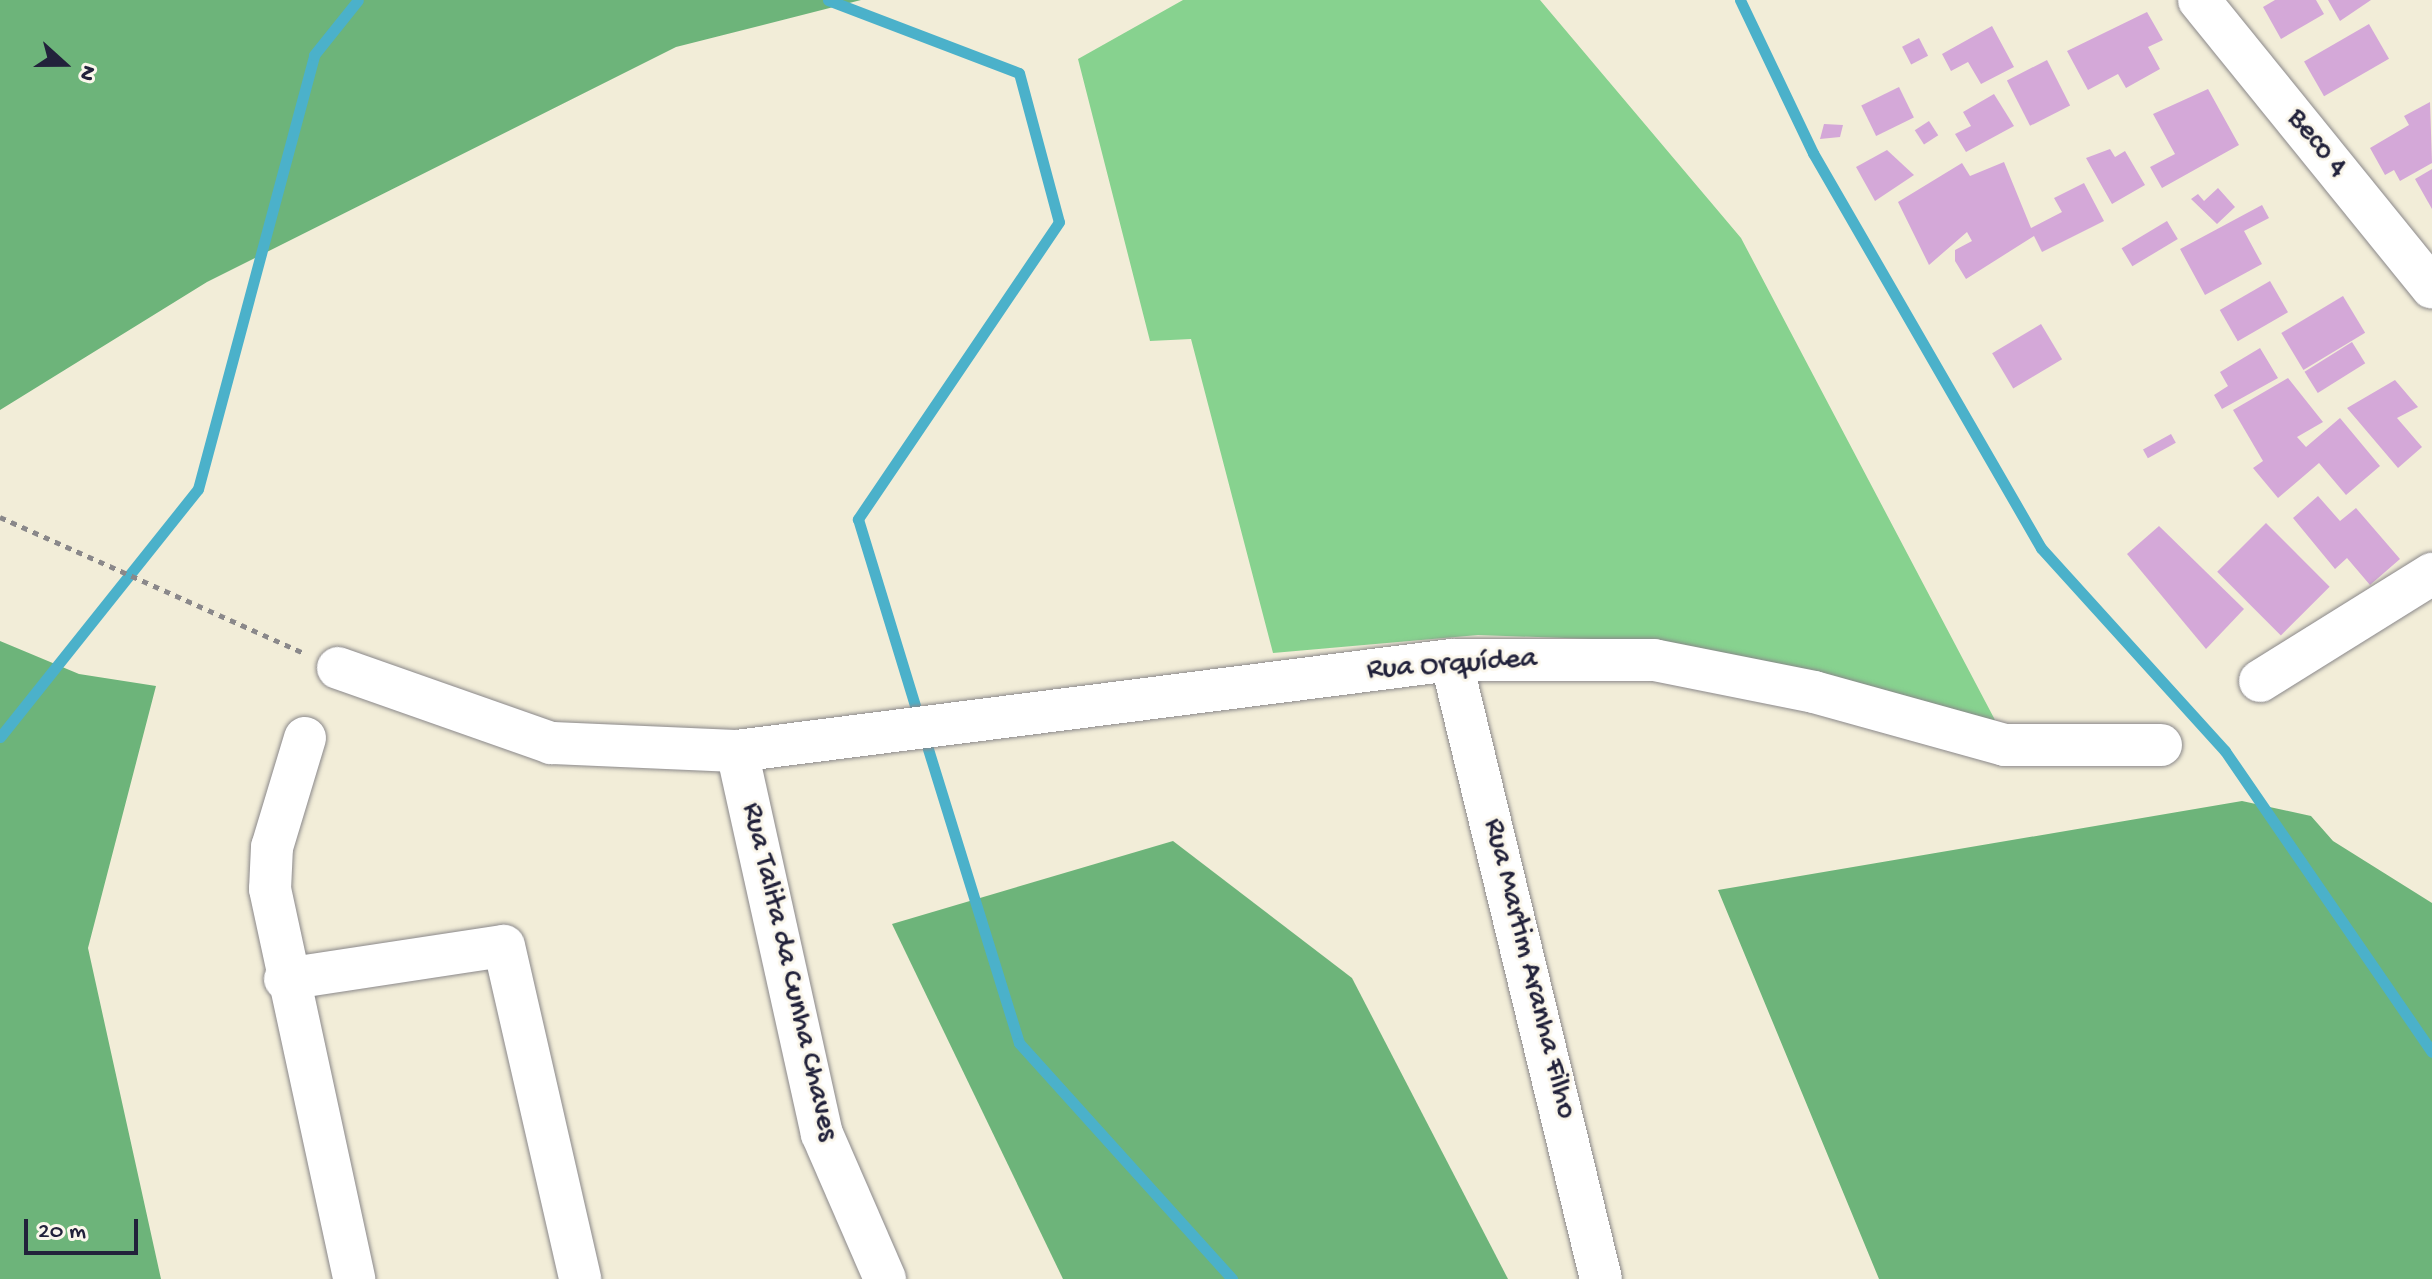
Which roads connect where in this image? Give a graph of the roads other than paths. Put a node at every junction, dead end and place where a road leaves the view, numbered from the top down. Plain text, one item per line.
1 (2199, 0) edge
2 (2432, 288) edge
3 (2432, 574) edge
4 (1451, 660) junction
5 (338, 668) road end
6 (2260, 681) dead end
7 (305, 738) dead end
8 (2161, 745) dead end
9 (737, 751) junction
10 (285, 979) junction
11 (354, 1279) edge
12 (580, 1279) edge
13 (885, 1279) edge
14 (1601, 1279) edge

1 - 2 street, Beco 4
3 - 6 street
4 - 8 street, Rua Orquídea
4 - 9 street, Rua Orquídea
4 - 14 street, Rua Martim Aranha Filho
5 - 9 street, Rua Orquídea
7 - 10 street
9 - 13 street, Rua Talita da Cunha Chaves
10 - 11 street
10 - 12 street

